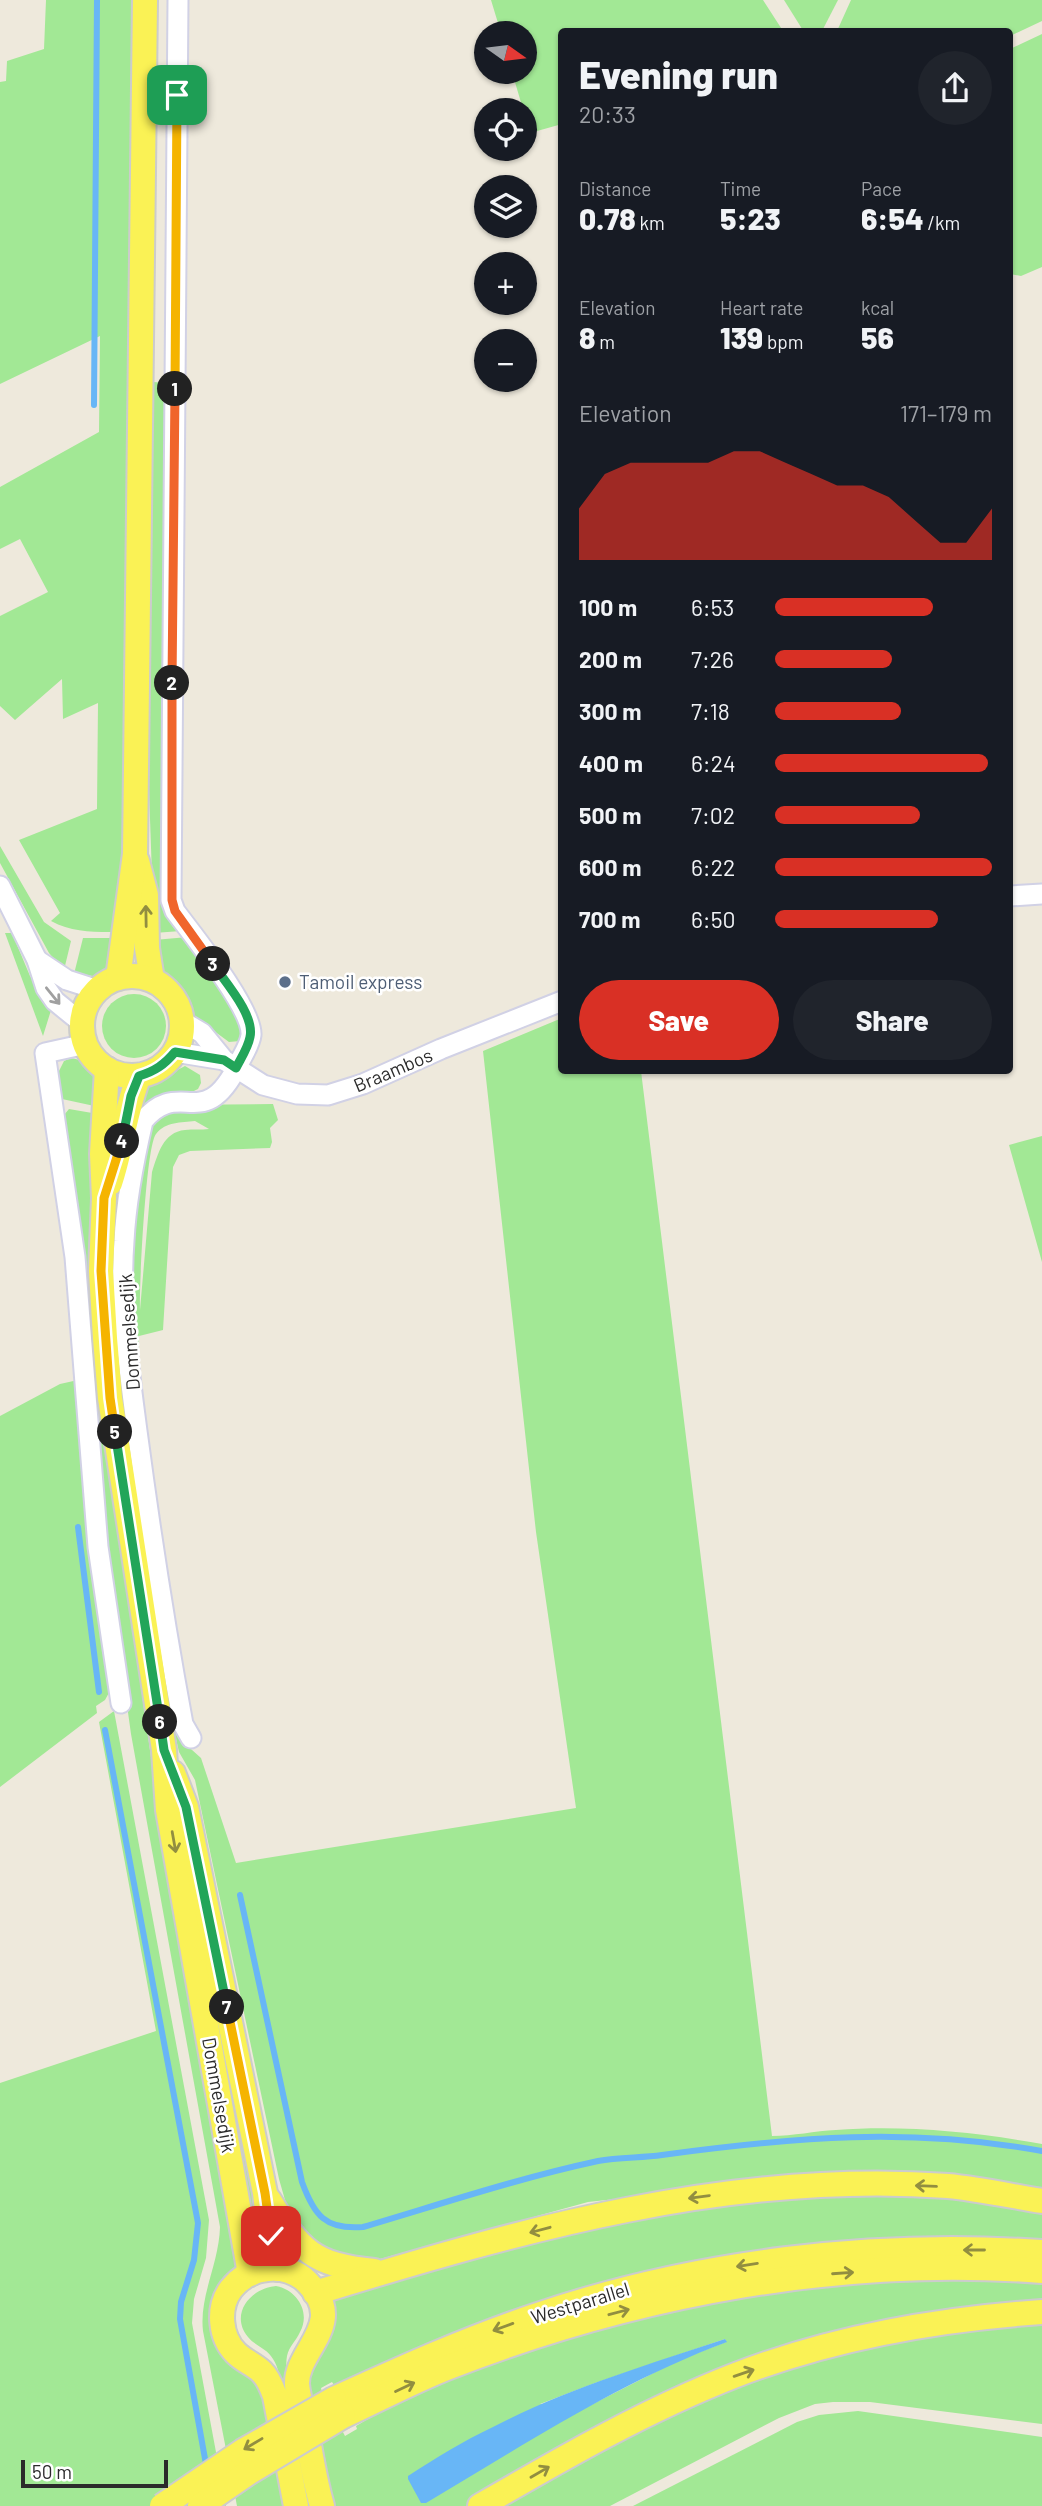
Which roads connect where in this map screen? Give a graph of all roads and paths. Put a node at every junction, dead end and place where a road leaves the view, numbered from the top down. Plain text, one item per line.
1 (145, 0) edge
2 (178, 0) edge
3 (135, 854) junction
4 (0, 886) edge
5 (1042, 894) edge
6 (1013, 896) edge
7 (37, 960) junction
8 (152, 980) junction
9 (108, 984) junction
10 (558, 1003) edge
11 (182, 1021) junction
12 (84, 1034) junction
13 (175, 1052) junction
14 (230, 1064) junction
15 (107, 1069) junction
16 (139, 1076) junction
17 (104, 1198) junction
18 (121, 1703) dead end
19 (191, 1738) dead end
20 (164, 1750) junction
21 (265, 2193) junction
22 (1042, 2201) edge
23 (1042, 2252) edge
24 (278, 2269) junction
25 (1042, 2271) edge
26 (380, 2272) junction
27 (250, 2274) junction
28 (315, 2293) junction
29 (1042, 2312) edge
30 (338, 2408) junction
31 (162, 2506) edge
32 (200, 2506) edge
33 (296, 2506) edge
34 (322, 2506) edge
35 (481, 2506) edge

1 - 3 main road
2 - 14 street, Dommelsedijk
8 -> 3 main road
3 - 9 main road
4 - 7 street
5 - 6 street
7 - 9 street
7 -> 12 street
8 - 9 main road
8 - 11 main road
9 - 12 main road
10 - 14 street, Braambos
11 - 13 main road
11 - 14 street, Braambos
12 - 15 main road
12 - 18 street
13 - 14 street, Braambos
13 - 16 main road
14 - 19 street, Dommelsedijk
15 - 16 main road
15 - 17 main road, Dommelsedijk
16 - 17 main road, Dommelsedijk
17 - 20 main road, Dommelsedijk
20 - 21 main road, Dommelsedijk
20 -> 27 main road, Dommelsedijk
21 - 24 main road, Dommelsedijk
21 - 26 main road
22 -> 26 main road
23 -> 30 main road, Westparallel
24 - 27 main road
24 - 28 main road
30 -> 25 main road, Westparallel
26 - 28 main road
27 - 33 main road
28 - 34 main road
35 -> 29 main road
30 -> 31 main road, Westparallel, bridge
30 - 32 main road, Westparallel, bridge

